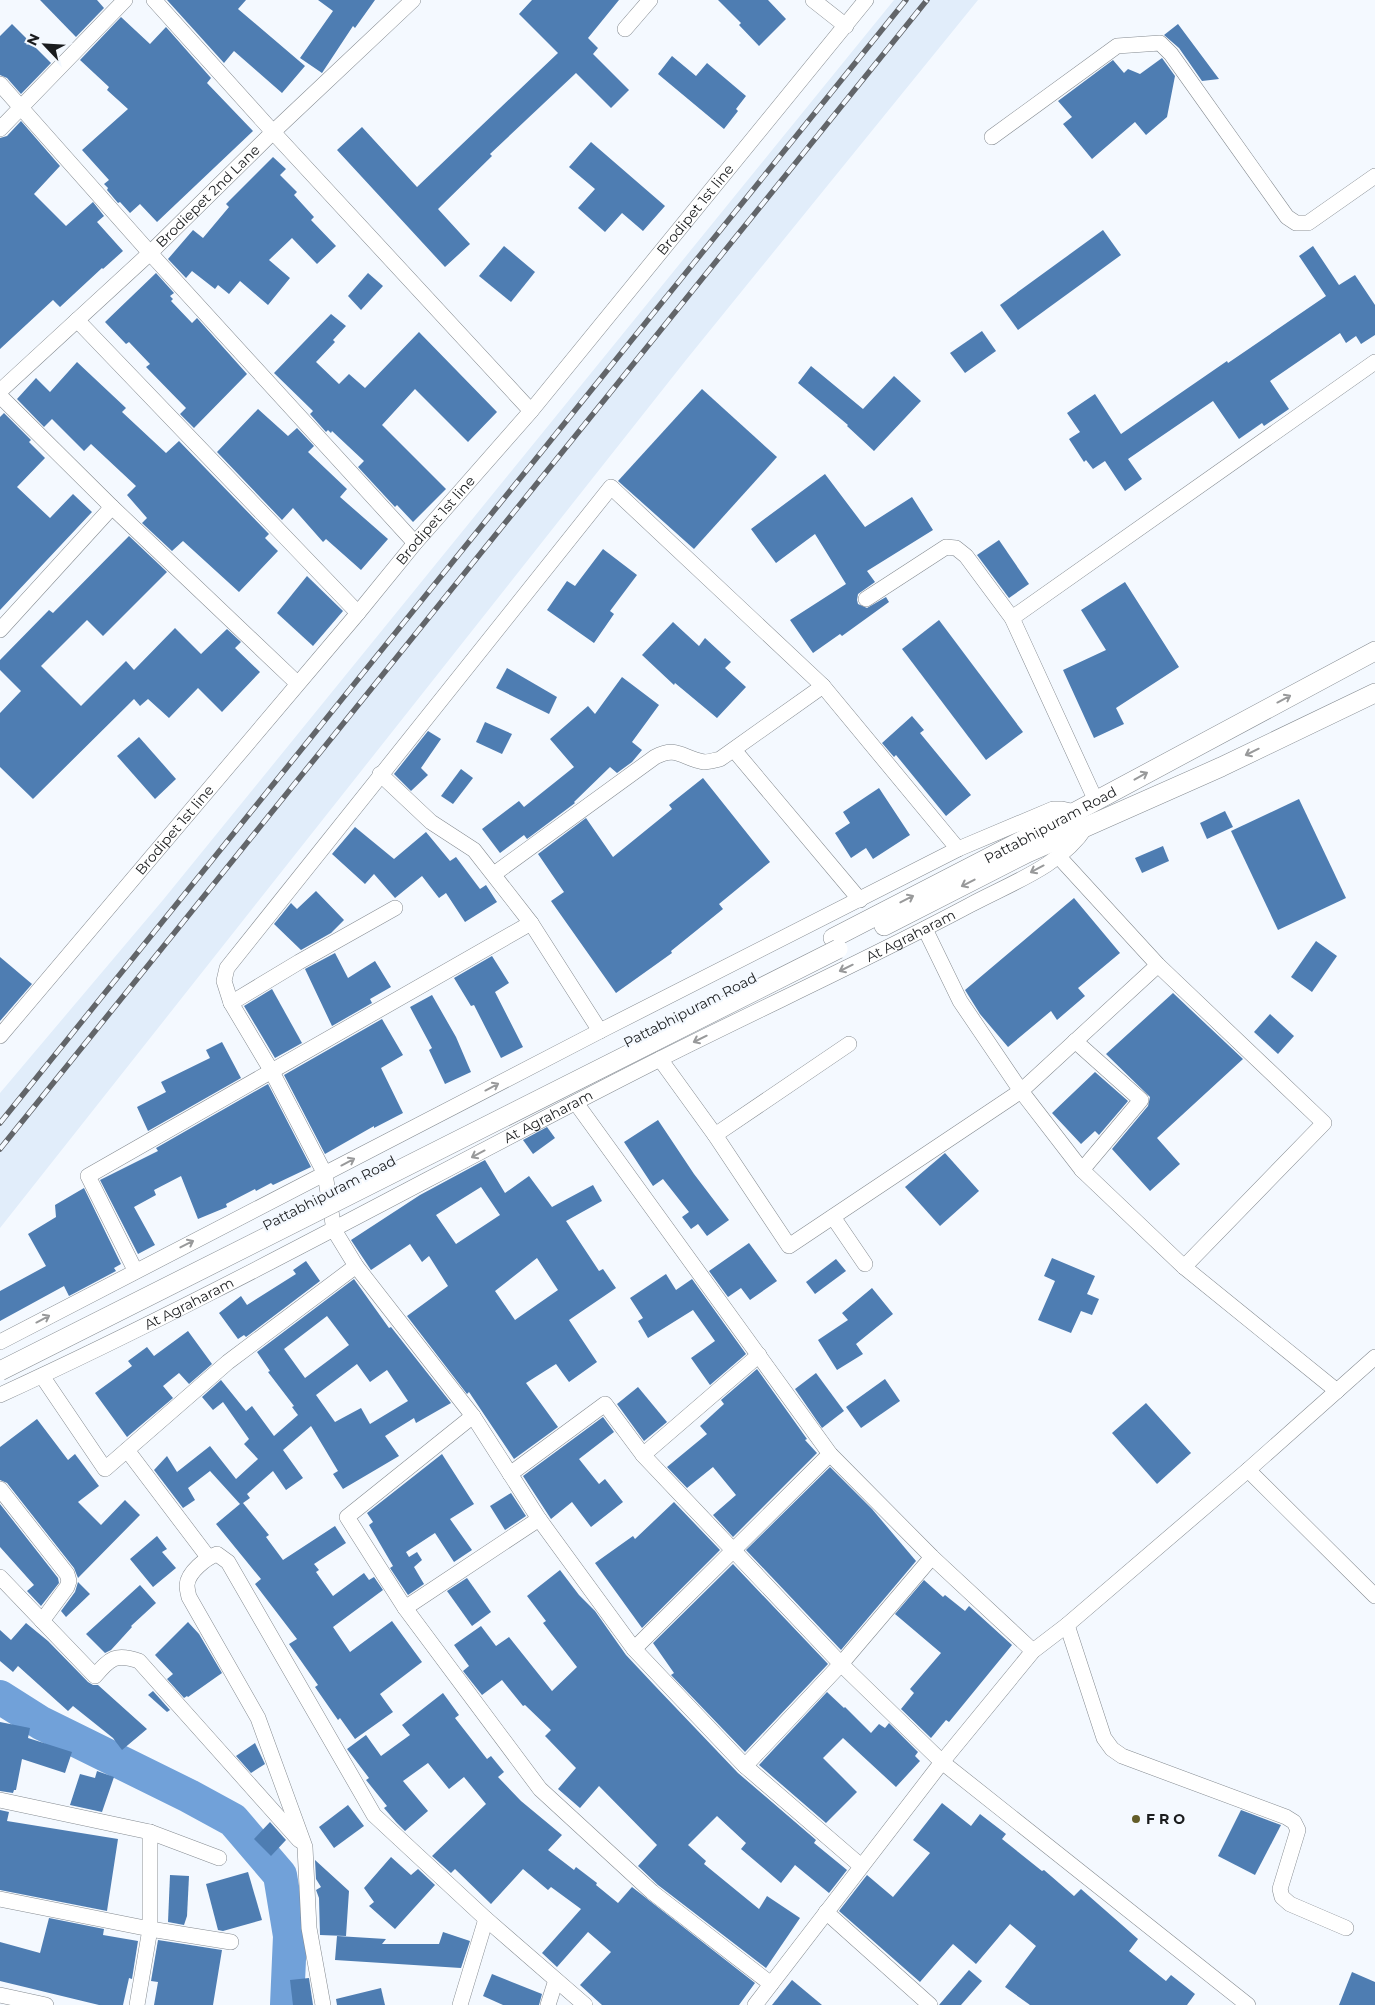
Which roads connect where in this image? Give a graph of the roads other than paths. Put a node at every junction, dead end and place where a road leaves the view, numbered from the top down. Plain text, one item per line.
1 (125, 0) edge
2 (154, 0) edge
3 (413, 0) edge
4 (650, 0) edge
5 (813, 0) edge
6 (866, 0) edge
7 (846, 26) junction
8 (625, 29) dead end
9 (0, 84) edge
10 (21, 106) junction
11 (0, 129) edge
12 (273, 132) junction
13 (992, 137) dead end
14 (1375, 176) edge
15 (150, 253) junction
16 (77, 320) junction
17 (1375, 362) edge
18 (0, 391) edge
19 (0, 396) edge
20 (531, 411) junction
21 (112, 507) junction
22 (415, 542) junction
23 (866, 599) dead end
24 (358, 613) junction
25 (1012, 618) junction
26 (0, 630) edge
27 (1375, 651) edge
28 (297, 683) junction
29 (823, 686) junction
30 (1375, 693) edge
31 (734, 750) junction
32 (380, 774) junction
33 (1096, 801) junction
34 (1081, 819) junction
35 (958, 849) junction
36 (1059, 858) junction
37 (494, 874) junction
38 (860, 900) junction
39 (395, 908) dead end
40 (531, 923) junction
41 (925, 929) junction
42 (836, 943) junction
43 (1158, 965) junction
44 (231, 1003) junction
45 (600, 1030) junction
46 (0, 1036) edge
47 (1075, 1041) junction
48 (849, 1044) dead end
49 (660, 1059) junction
50 (271, 1070) junction
51 (1021, 1090) junction
52 (576, 1103) junction
53 (715, 1135) junction
54 (1082, 1170) junction
55 (325, 1174) junction
56 (833, 1217) junction
57 (334, 1230) junction
58 (865, 1264) dead end
59 (356, 1266) junction
60 (1184, 1267) junction
61 (135, 1270) junction
62 (0, 1342) edge
63 (759, 1355) junction
64 (0, 1357) edge
65 (1375, 1357) edge
66 (0, 1371) edge
67 (42, 1376) junction
68 (1337, 1391) junction
69 (0, 1396) edge
70 (473, 1416) junction
71 (127, 1450) junction
72 (643, 1454) junction
73 (830, 1454) junction
74 (1248, 1470) junction
75 (510, 1474) junction
76 (0, 1489) edge
77 (539, 1519) junction
78 (732, 1549) junction
79 (932, 1557) junction
80 (208, 1558) junction
81 (0, 1577) edge
82 (1375, 1596) edge
83 (405, 1608) junction
84 (42, 1621) junction
85 (1067, 1625) junction
86 (634, 1649) junction
87 (1033, 1651) junction
88 (841, 1664) junction
89 (942, 1762) junction
90 (745, 1766) junction
91 (0, 1800) edge
92 (150, 1832) junction
93 (304, 1847) junction
94 (219, 1858) dead end
95 (861, 1866) junction
96 (0, 1899) edge
97 (826, 1912) junction
98 (486, 1919) junction
99 (1346, 1928) dead end
100 (150, 1929) junction
101 (231, 1942) dead end
102 (556, 1980) junction
103 (771, 1984) junction
104 (0, 1995) edge
105 (46, 2005) edge
106 (137, 2005) edge
107 (323, 2005) edge
108 (460, 2005) edge
109 (548, 2005) edge
110 (585, 2005) edge
111 (755, 2005) edge
112 (930, 2005) edge
113 (1248, 2005) edge

1 - 10 street
2 - 12 street
3 - 12 street, Brodiepet 2nd Lane
4 - 8 street
5 - 7 street
6 - 7 street, Brodipet 1st line
7 - 20 street, Brodipet 1st line
9 - 10 street
10 - 11 street
10 - 15 street
12 - 15 street, Brodiepet 2nd Lane
12 - 20 street
13 - 14 street
15 - 16 street, Brodiepet 2nd Lane
15 - 22 street
16 - 18 street, Brodiepet 2nd Lane
16 - 24 street
17 - 25 street
19 - 21 street
20 - 22 street, Brodipet 1st line
21 - 26 street
21 - 28 street
22 - 24 street, Brodipet 1st line
23 - 25 street
24 - 28 street, Brodipet 1st line
25 - 33 street
33 -> 27 street, Pattabhipuram Road
28 - 46 street, Brodipet 1st line
29 - 31 street
29 - 32 street
29 - 35 street
30 -> 34 street, Pattabhipuram Road
31 - 37 street
31 - 38 street
32 - 37 street
32 - 44 street
33 - 34 street, Pattabhipuram Road
34 - 35 street
34 - 36 street, At Agraharam
34 - 42 street, Pattabhipuram Road
35 - 38 street
36 -> 41 street, At Agraharam
36 - 43 street
37 - 40 street
38 - 45 street
39 - 44 street
40 - 45 street
40 - 50 street
41 -> 49 street, At Agraharam
41 - 51 street
42 - 64 street, Pattabhipuram Road
42 - 66 street, Pattabhipuram Road, bridge
43 - 47 street
43 - 60 street
44 - 50 street
55 -> 45 street
47 - 51 street
47 - 54 street
48 - 53 street
49 - 52 street, At Agraharam
49 - 53 street
50 - 55 street
50 - 61 street
51 - 54 street
51 - 56 street
52 -> 57 street, At Agraharam
52 - 63 street
53 - 56 street
54 - 60 street
55 - 57 street
61 -> 55 street
56 - 58 street
57 - 59 street
57 - 67 street, At Agraharam
59 - 70 street
59 - 71 street
60 - 68 street
62 -> 61 street
63 - 72 street
63 - 73 street
65 - 68 street
67 - 69 street, At Agraharam
67 - 71 street
68 - 74 street
70 - 75 street
70 - 83 street
71 - 80 street
72 - 75 street
72 - 78 street
73 - 78 street
73 - 79 street
74 - 82 street
74 - 85 street
75 - 77 street
76 - 84 street
77 - 83 street
77 - 86 street
78 - 86 street
78 - 88 street
79 - 87 street
79 - 88 street
80 - 93 street
80 - 98 street
81 - 84 street
83 - 103 street
84 - 93 street
85 - 87 street
85 - 99 street
86 - 90 street
87 - 89 street
88 - 89 street
88 - 90 street
89 - 95 street
89 - 113 street
90 - 95 street
91 - 92 street
92 - 94 street
92 - 100 street
93 - 107 street
95 - 97 street
96 - 100 street
97 - 103 street
97 - 112 street
98 - 102 street
98 - 108 street
100 - 101 street
100 - 106 street
102 - 109 street
102 - 110 street
103 - 111 street
104 - 105 street

